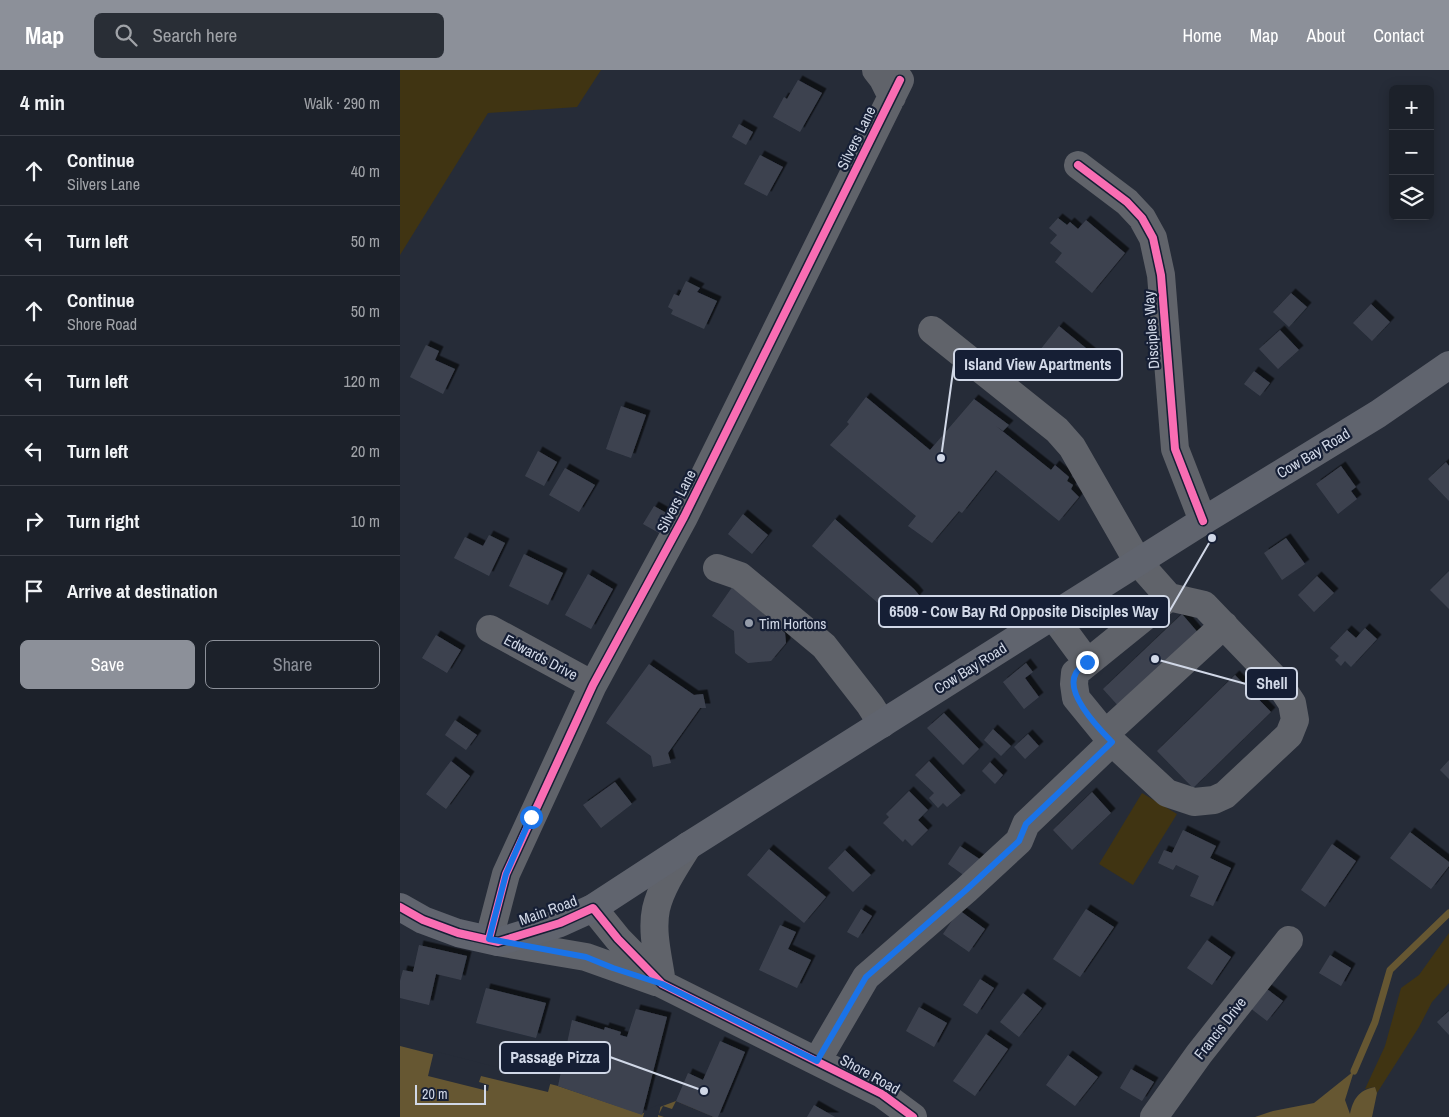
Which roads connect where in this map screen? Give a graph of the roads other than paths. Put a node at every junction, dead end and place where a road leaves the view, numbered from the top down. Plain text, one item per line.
1 (889, 82) edge
2 (1078, 165) dead end
3 (932, 330) dead end
4 (1449, 366) edge
5 (1203, 521) junction
6 (1138, 562) junction
7 (717, 568) dead end
8 (1169, 597) junction
9 (1053, 616) junction
10 (1224, 625) junction
11 (490, 629) dead end
12 (1087, 662) junction
13 (593, 685) junction
14 (882, 724) junction
15 (1108, 738) junction
16 (688, 846) junction
17 (400, 907) edge
18 (593, 908) junction
19 (494, 940) junction
20 (1289, 940) dead end
21 (662, 984) junction
22 (817, 1061) junction
23 (913, 1117) edge
24 (1154, 1117) edge

1 - 13 street, Silvers Lane
2 - 5 street, Disciples Way
3 - 6 street
4 - 5 main road, Cow Bay Road
5 - 6 main road, Cow Bay Road
6 - 8 street
6 - 9 main road, Cow Bay Road
7 - 14 street
8 - 10 street
8 - 12 street
9 - 12 street
9 - 14 main road, Cow Bay Road
10 - 15 street
10 - 15 street
11 - 13 street, Edwards Drive
12 - 15 street
13 - 19 street, Silvers Lane
14 - 16 main road, Cow Bay Road
15 - 22 street
16 - 18 main road, Cow Bay Road
16 - 21 street
17 - 19 main road, Main Road
18 - 19 main road, Main Road
18 - 21 street, Shore Road
19 - 21 street
20 - 24 street, Francis Drive
21 - 22 street, Shore Road
22 - 23 street, Shore Road

